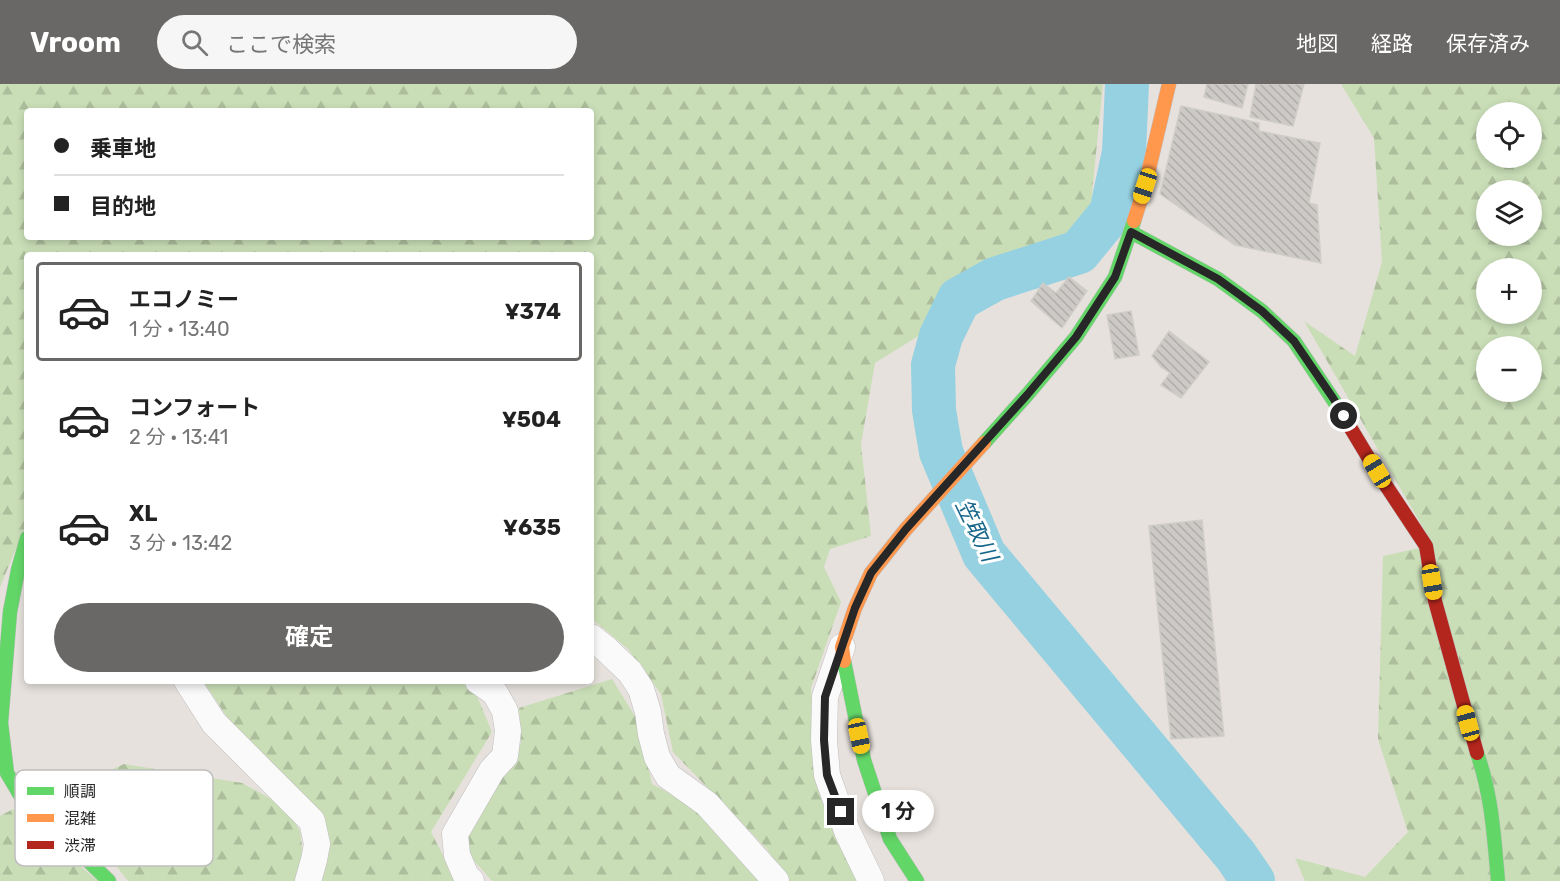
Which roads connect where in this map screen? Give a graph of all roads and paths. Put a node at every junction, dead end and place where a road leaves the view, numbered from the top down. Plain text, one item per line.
1 (1169, 84) edge
2 (1131, 232) junction
3 (24, 549) edge
4 (594, 639) edge
5 (842, 646) junction
6 (189, 684) edge
7 (482, 684) edge
8 (15, 787) edge
9 (93, 866) edge
10 (109, 881) edge
11 (308, 881) edge
12 (471, 881) edge
13 (776, 881) edge
14 (871, 881) edge
15 (917, 881) edge
16 (1498, 881) edge

1 - 2 street
2 - 5 street
2 - 16 street
3 - 8 street
4 - 13 street
5 - 14 street
5 - 15 street
6 - 11 street
7 - 12 street
9 - 10 street

